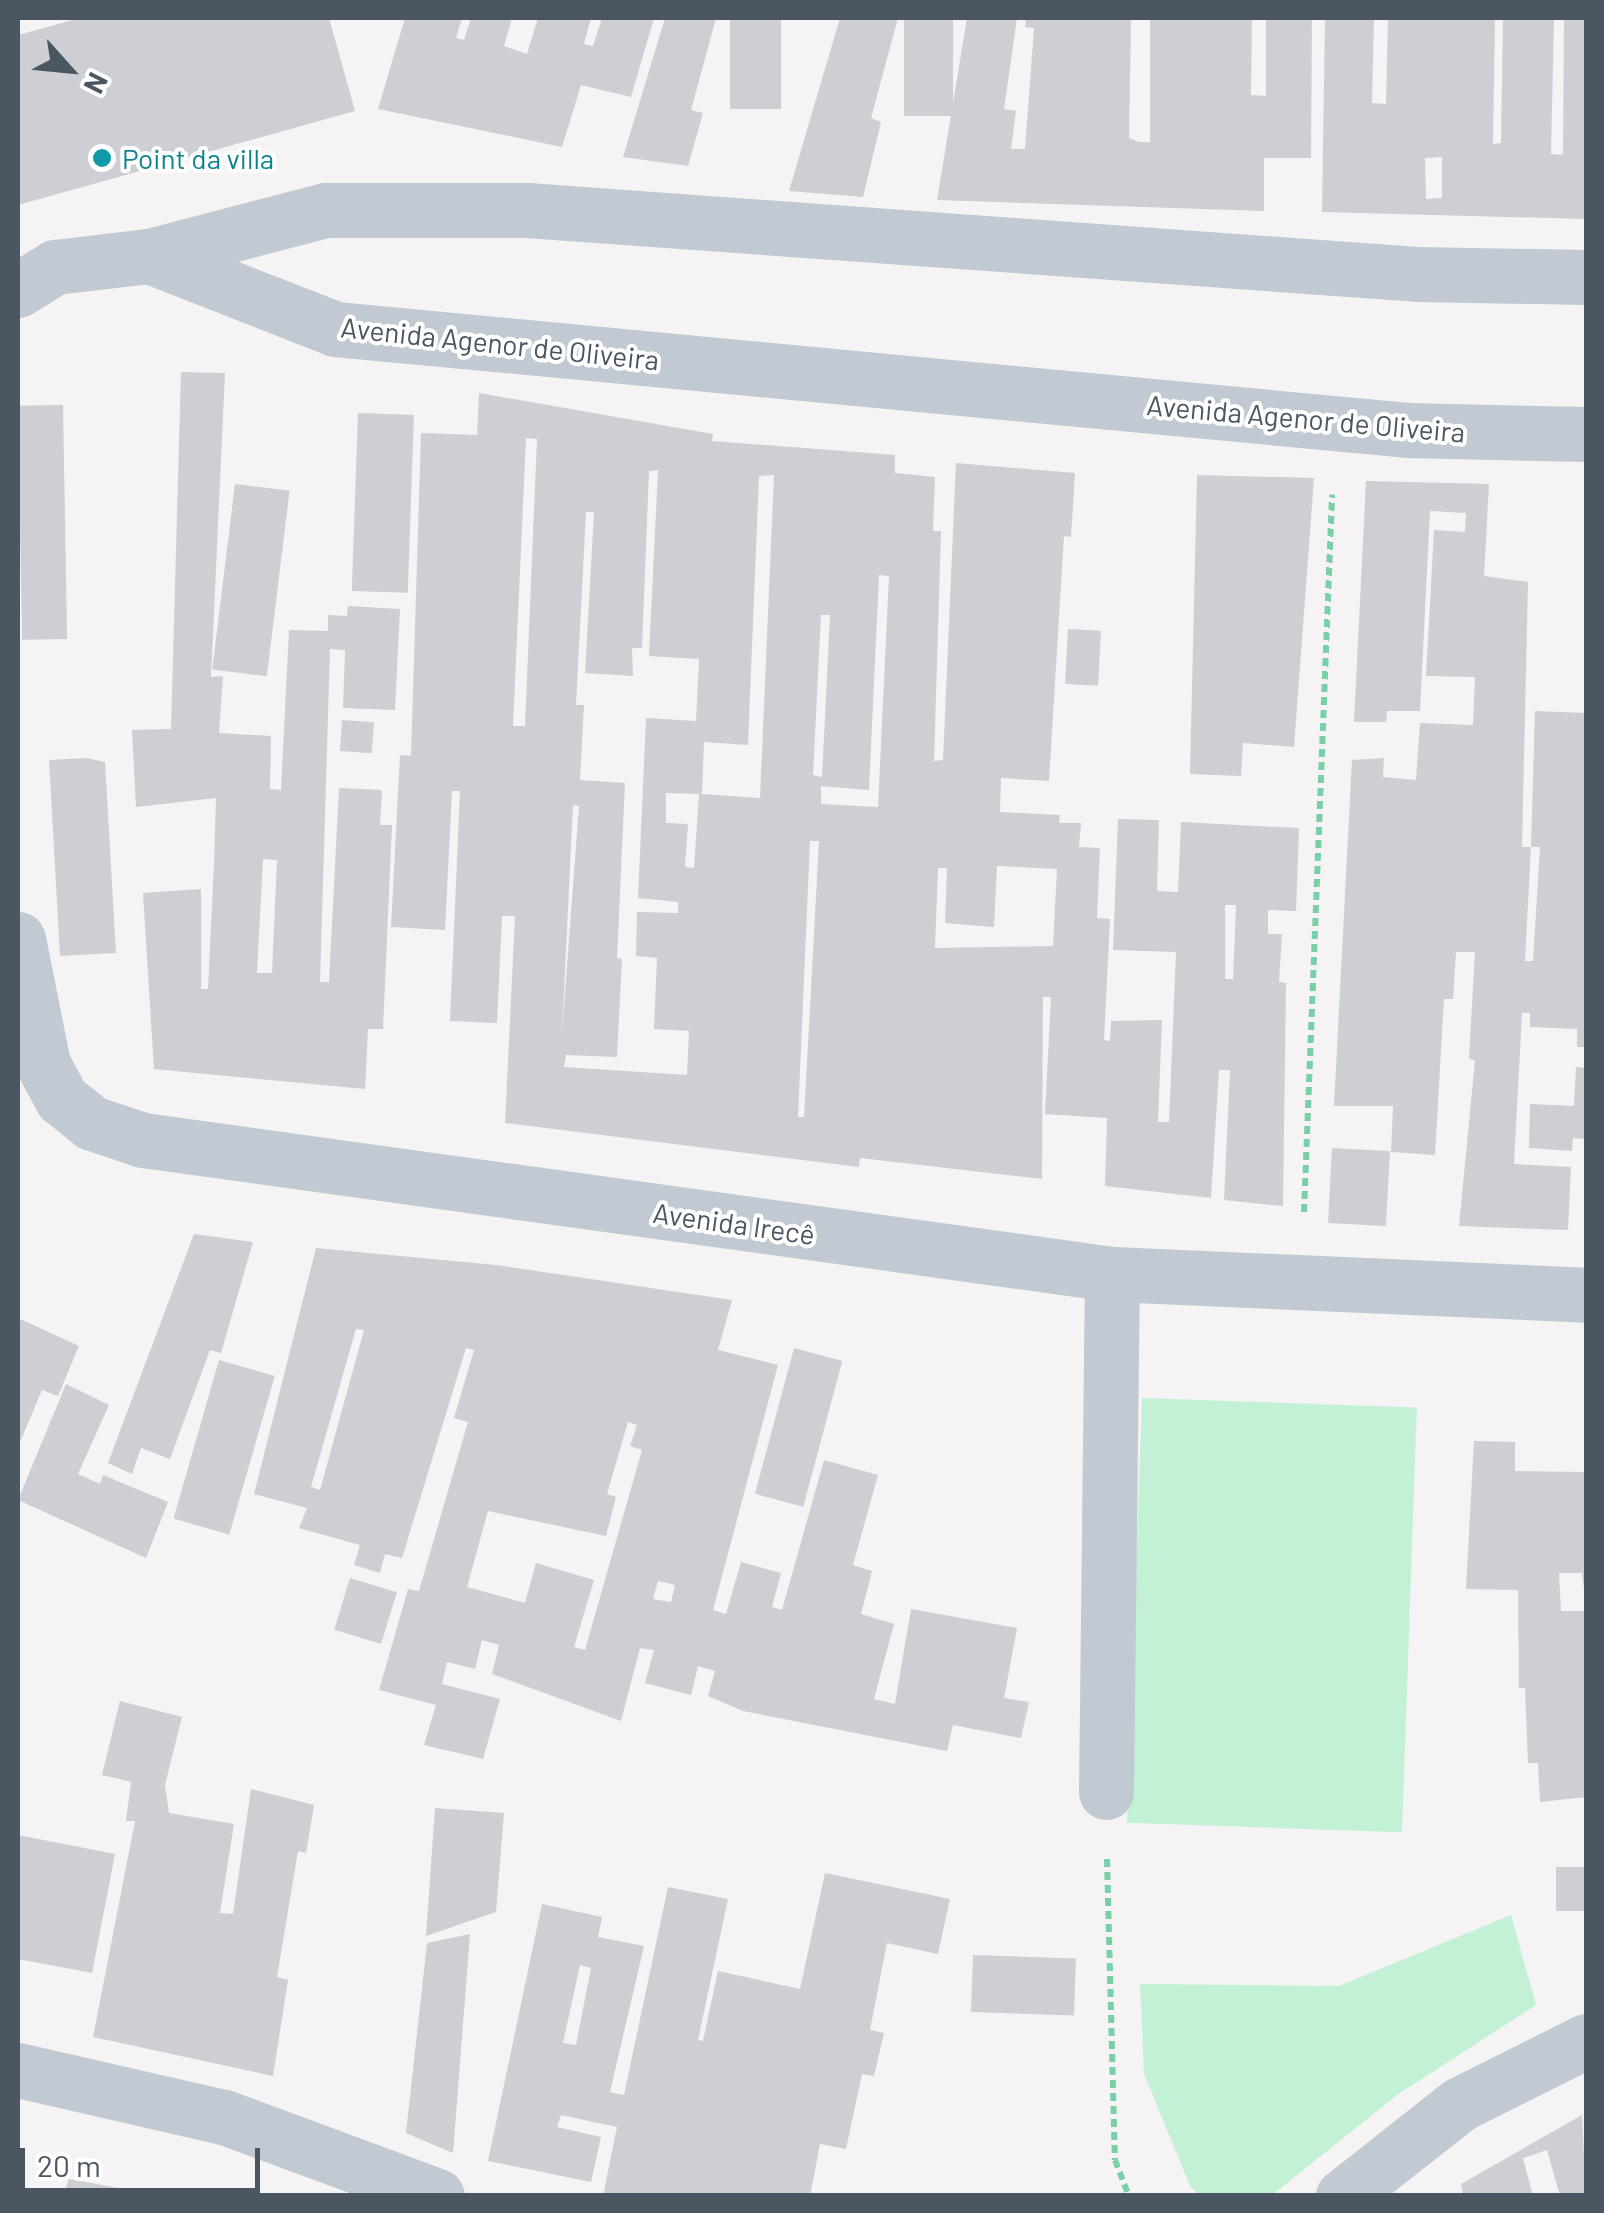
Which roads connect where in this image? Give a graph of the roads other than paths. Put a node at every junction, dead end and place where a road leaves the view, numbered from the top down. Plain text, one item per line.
1 (149, 256) junction
2 (1586, 278) edge
3 (18, 290) edge
4 (1586, 434) edge
5 (18, 939) edge
6 (1112, 1274) junction
7 (1586, 1295) edge
8 (1106, 1792) road end
9 (1586, 2041) edge
10 (18, 2070) edge
11 (437, 2196) edge
12 (1343, 2196) edge

1 - 2 street
1 - 3 street
1 - 4 street, Avenida Agenor de Oliveira
5 - 6 street, Avenida Irecê
6 - 7 street, Avenida Irecê
6 - 8 street
9 - 12 street
10 - 11 street

